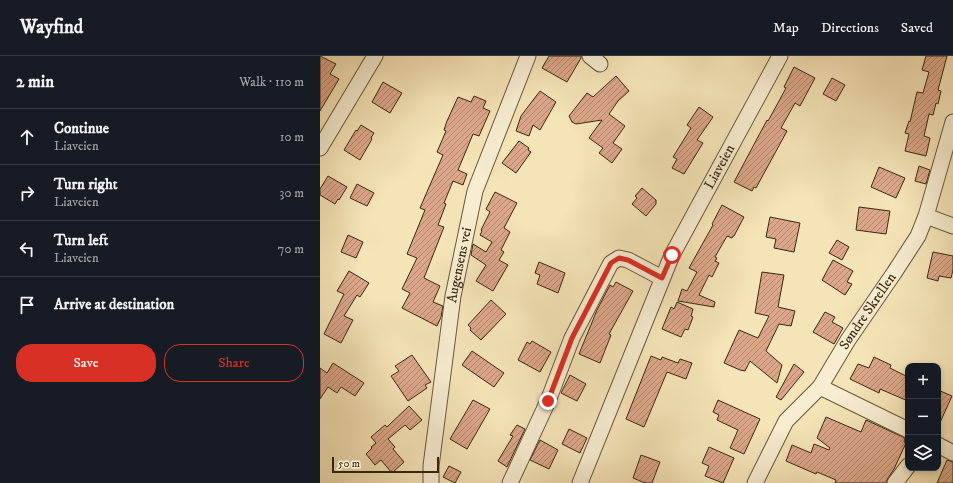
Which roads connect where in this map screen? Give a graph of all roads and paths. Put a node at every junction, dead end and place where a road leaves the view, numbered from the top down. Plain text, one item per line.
1 (375, 56) edge
2 (528, 56) edge
3 (780, 56) edge
4 (953, 122) edge
5 (951, 138) edge
6 (320, 148) edge
7 (926, 216) junction
8 (953, 226) edge
9 (662, 278) junction
10 (820, 387) junction
11 (905, 429) edge
12 (941, 447) edge
13 (953, 453) edge
14 (905, 470) edge
15 (431, 483) edge
16 (510, 483) edge
17 (580, 483) edge
18 (755, 483) edge
19 (895, 483) edge

1 - 6 street
2 - 15 street, Augensens vei
3 - 9 street, Liaveien
4 - 5 street, Søndre Skrellen
5 - 7 street, Søndre Skrellen
7 - 8 street
7 - 10 street, Søndre Skrellen
9 - 16 street
9 - 17 street, Liaveien
10 - 11 street
10 - 18 street, Søndre Skrellen
12 - 13 street
14 - 19 street

